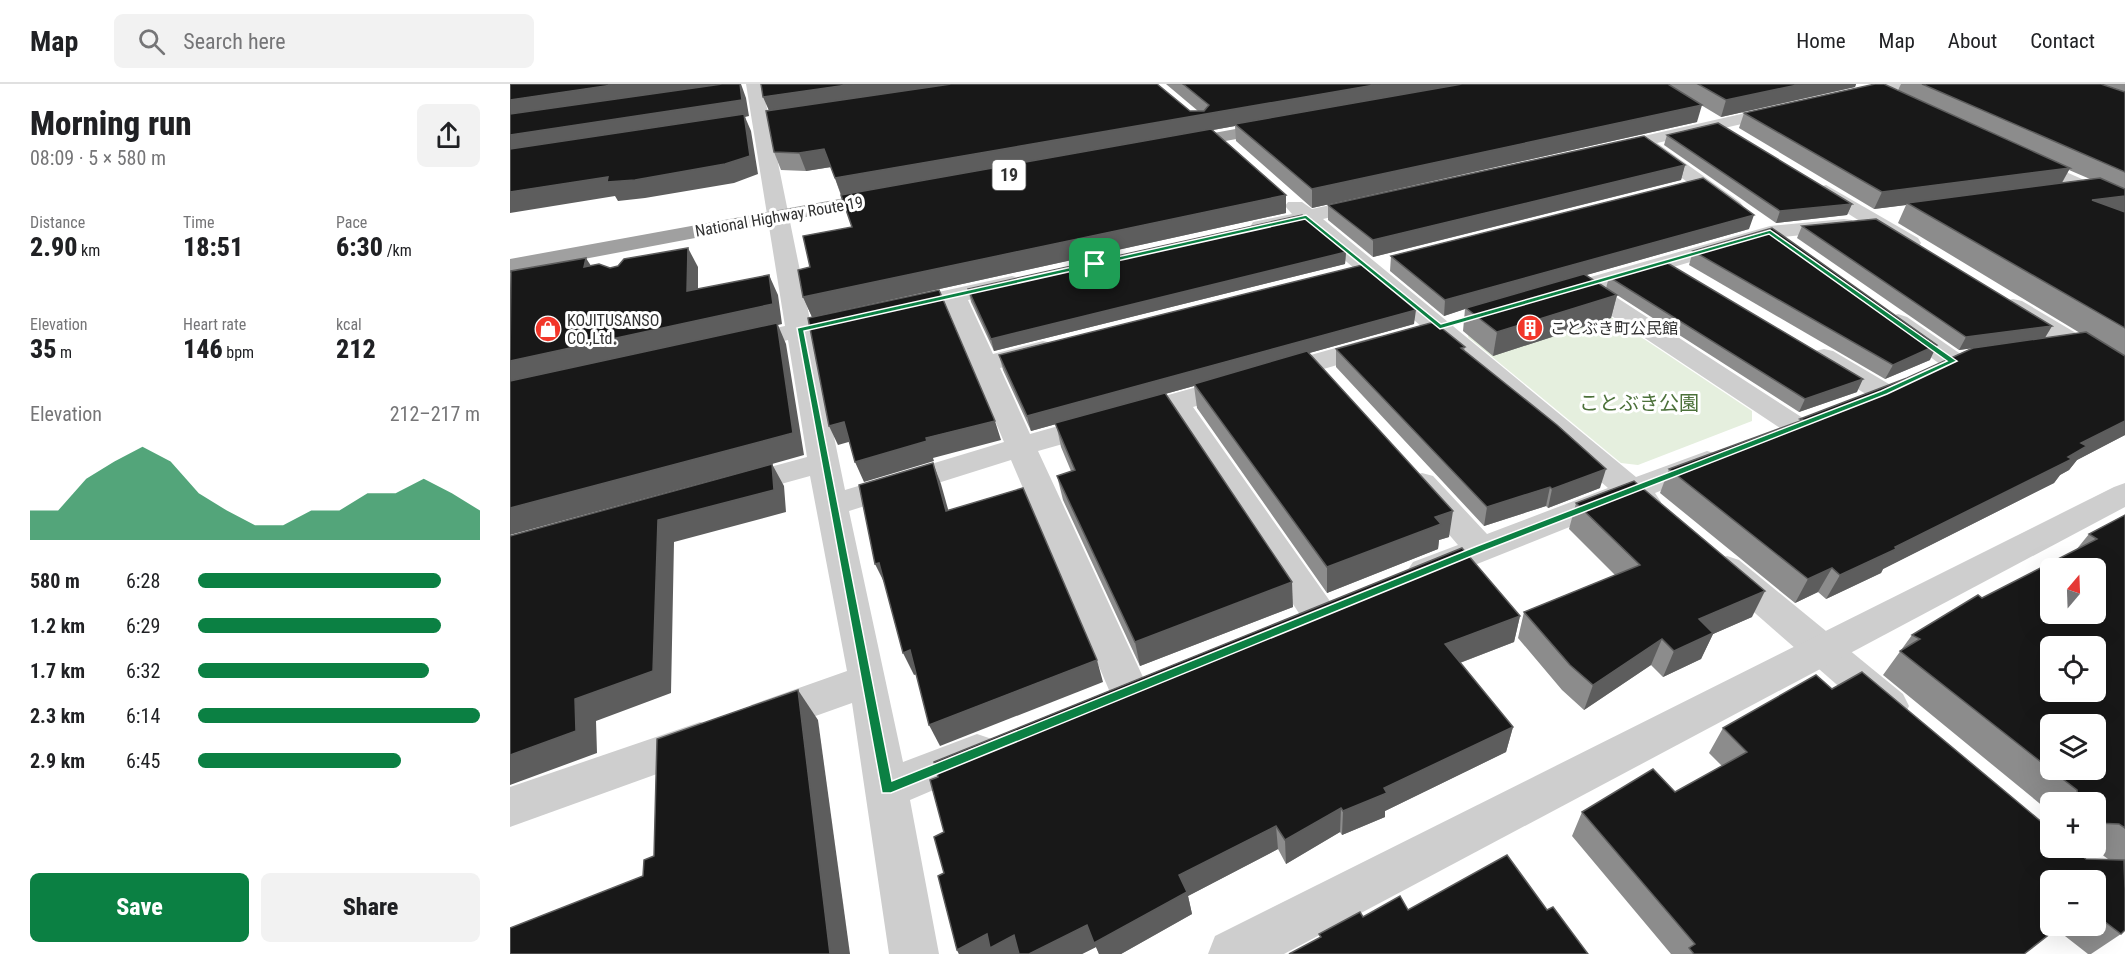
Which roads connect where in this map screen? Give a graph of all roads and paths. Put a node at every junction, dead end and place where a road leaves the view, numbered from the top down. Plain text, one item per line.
1 (1901, 84) edge
2 (1867, 87) edge
3 (1827, 100) edge
4 (758, 104) edge
5 (1805, 105) edge
6 (1906, 105) edge
7 (1282, 107) edge
8 (1707, 119) junction
9 (1299, 123) edge
10 (1176, 126) edge
11 (1218, 138) junction
12 (1642, 141) junction
13 (1748, 143) edge
14 (1160, 148) edge
15 (2003, 150) edge
16 (1584, 154) edge
17 (1246, 163) edge
18 (1809, 181) edge
19 (1701, 183) junction
20 (1272, 186) edge
21 (1678, 189) edge
22 (2089, 189) junction
23 (914, 192) edge
24 (2057, 194) edge
25 (1399, 196) edge
26 (776, 201) junction
27 (2125, 206) edge
28 (1905, 213) edge
29 (1306, 216) junction
30 (1873, 220) junction
31 (1238, 232) edge
32 (1770, 232) junction
33 (1926, 252) edge
34 (1799, 253) edge
35 (1665, 263) junction
36 (510, 266) edge
37 (1033, 278) edge
38 (1694, 281) edge
39 (1584, 287) junction
40 (1996, 295) edge
41 (954, 296) junction
42 (1528, 302) edge
43 (1876, 307) edge
44 (1451, 324) junction
45 (800, 330) junction
46 (1065, 343) edge
47 (2076, 344) junction
48 (1804, 345) edge
49 (718, 348) edge
50 (2031, 350) edge
51 (1986, 357) edge
52 (1314, 363) junction
53 (984, 364) junction
54 (2125, 374) edge
55 (1918, 377) junction
56 (1338, 390) edge
57 (1176, 403) junction
58 (1796, 426) junction
59 (1020, 447) junction
60 (1401, 460) edge
61 (823, 462) junction
62 (1631, 490) junction
63 (2125, 494) edge
64 (700, 496) edge
65 (833, 504) junction
66 (1667, 520) edge
67 (1481, 548) junction
68 (1704, 550) edge
69 (1394, 583) edge
70 (1351, 601) edge
71 (1319, 614) junction
72 (1287, 626) edge
73 (1824, 651) junction
74 (1161, 677) edge
75 (868, 680) junction
76 (1129, 690) junction
77 (1096, 703) edge
78 (1915, 728) edge
79 (1008, 739) edge
80 (887, 789) junction
81 (510, 807) edge
82 (914, 954) edge
83 (1233, 954) edge

1 - 2 street
2 - 3 street
2 - 6 street
4 - 26 street
5 - 8 street
7 - 10 highway
8 - 12 street
8 - 13 street
9 - 11 highway
11 - 14 highway
11 - 17 street
12 - 16 street
12 - 19 street
15 - 22 street
18 - 30 street
19 - 21 street
19 - 32 street
20 - 29 street
22 - 24 street
22 - 27 street
23 - 26 highway, National Highway Route 19
25 - 29 street
26 - 36 highway, National Highway Route 19
26 - 45 street
28 - 30 street
29 - 31 street
29 - 44 street
30 - 32 street
30 - 33 street
32 - 34 street
32 - 35 street
35 - 38 street
35 - 39 street
37 - 41 street
39 - 42 street
39 - 58 street
40 - 47 street
41 - 45 street
41 - 53 street
43 - 55 street
44 - 52 street
44 - 62 street
45 - 49 street
45 - 61 street
46 - 53 street
47 - 50 street
47 - 54 street
48 - 55 street
51 - 55 street
52 - 56 street
52 - 57 street
53 - 59 street
55 - 58 street
57 - 59 street
57 - 71 street
58 - 62 street
59 - 65 street
59 - 76 street
60 - 67 street
61 - 64 street
61 - 65 street
62 - 66 street
62 - 67 street
63 - 73 street
65 - 75 street
67 - 69 street
68 - 73 street
70 - 71 street
71 - 72 street
73 - 78 street
73 - 83 street
74 - 76 street
75 - 80 street
75 - 81 street
76 - 77 street
79 - 80 street
80 - 82 street

